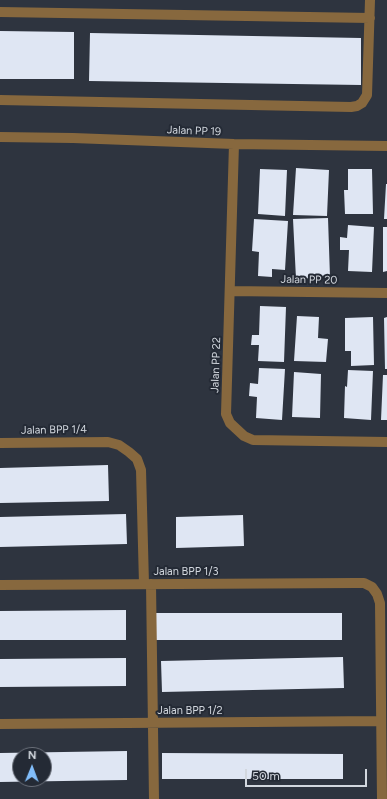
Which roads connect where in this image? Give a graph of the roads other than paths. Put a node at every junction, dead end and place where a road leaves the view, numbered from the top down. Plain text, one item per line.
1 (370, 0) edge
2 (0, 12) edge
3 (370, 18) junction
4 (0, 100) edge
5 (0, 137) edge
6 (234, 144) junction
7 (387, 146) edge
8 (230, 291) junction
9 (387, 294) edge
10 (387, 442) edge
11 (0, 443) edge
12 (0, 584) edge
13 (148, 584) junction
14 (381, 721) junction
15 (153, 723) junction
16 (0, 724) edge
17 (154, 799) edge
18 (382, 799) edge

1 - 3 street
2 - 3 street
3 - 4 street
5 - 6 street, Jalan PP 19
6 - 7 street, Jalan PP 19
6 - 8 street, Jalan PP 22
8 - 9 street, Jalan PP 20
8 - 10 street, Jalan PP 22
11 - 13 street, Jalan BPP 1/4
12 - 13 street, Jalan BPP 1/3
13 - 14 street, Jalan BPP 1/3
13 - 15 street
14 - 15 street, Jalan BPP 1/2
14 - 18 street
15 - 16 street, Jalan BPP 1/2
15 - 17 street

